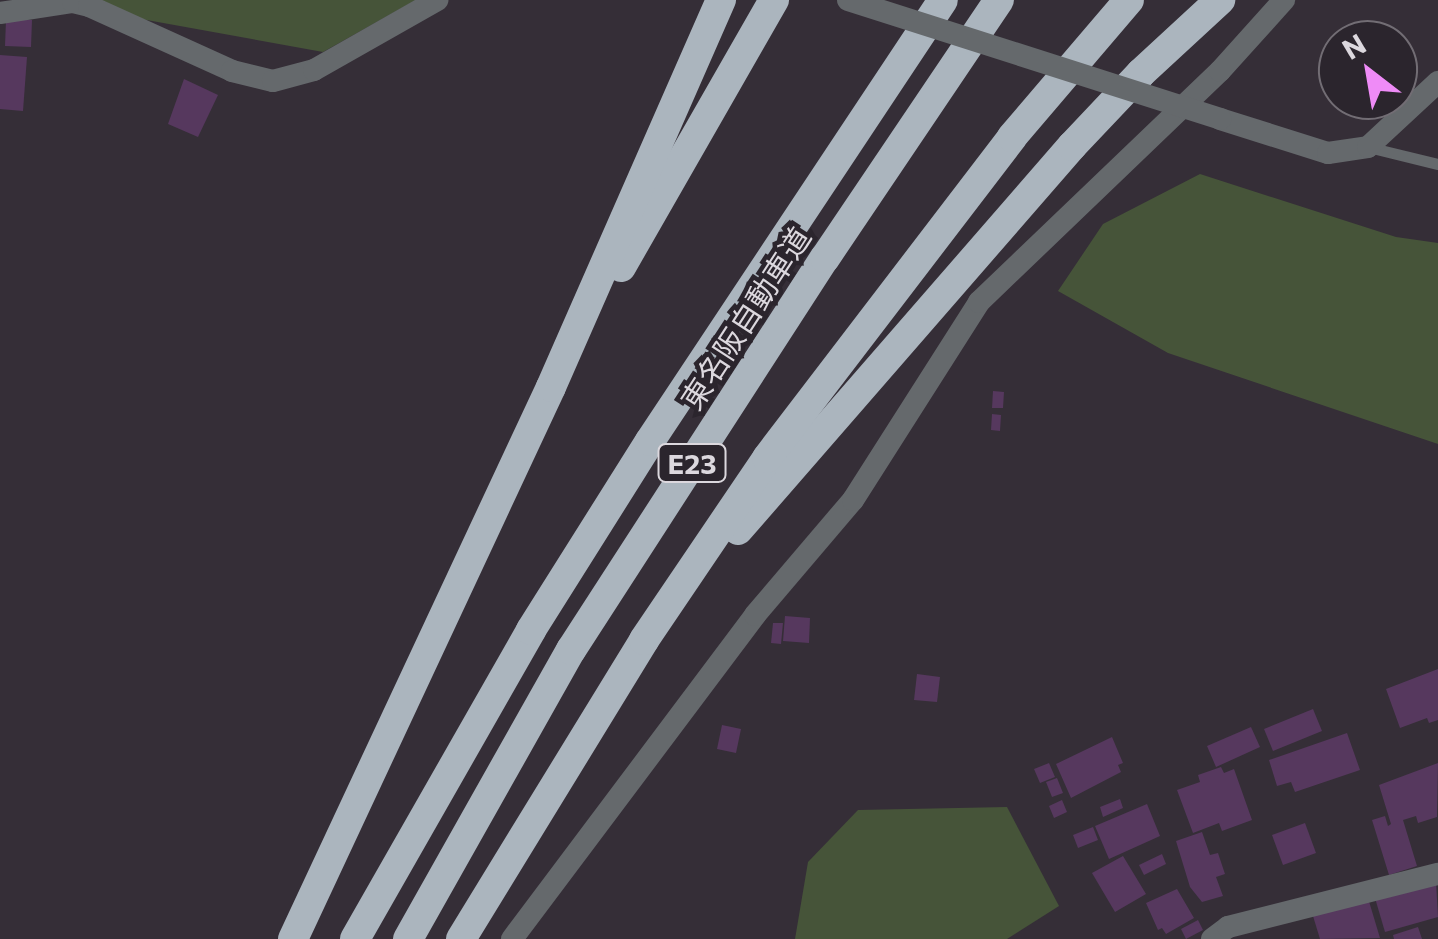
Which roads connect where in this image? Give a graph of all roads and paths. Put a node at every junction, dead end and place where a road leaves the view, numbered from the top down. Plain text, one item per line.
1 (437, 0) edge
2 (721, 0) edge
3 (774, 0) edge
4 (848, 0) edge
5 (943, 0) edge
6 (999, 0) edge
7 (1129, 0) edge
8 (1284, 0) edge
9 (1216, 3) edge
10 (0, 12) edge
11 (1438, 82) edge
12 (1368, 147) junction
13 (1438, 164) edge
14 (552, 387) junction
15 (644, 640) junction
16 (1438, 874) edge
17 (293, 939) edge
18 (355, 939) edge
19 (408, 939) edge
20 (460, 939) edge
21 (512, 939) edge
22 (1212, 939) edge

1 - 10 street
2 - 14 highway
3 - 14 highway
4 - 12 street, bridge
5 - 18 highway, 東名阪自動車道 / E23
6 - 19 highway, 東名阪自動車道 / E23
7 - 15 highway
8 - 21 street
9 - 15 highway
11 - 12 street
12 - 13 lane
14 - 17 highway
15 - 20 highway
16 - 22 street

